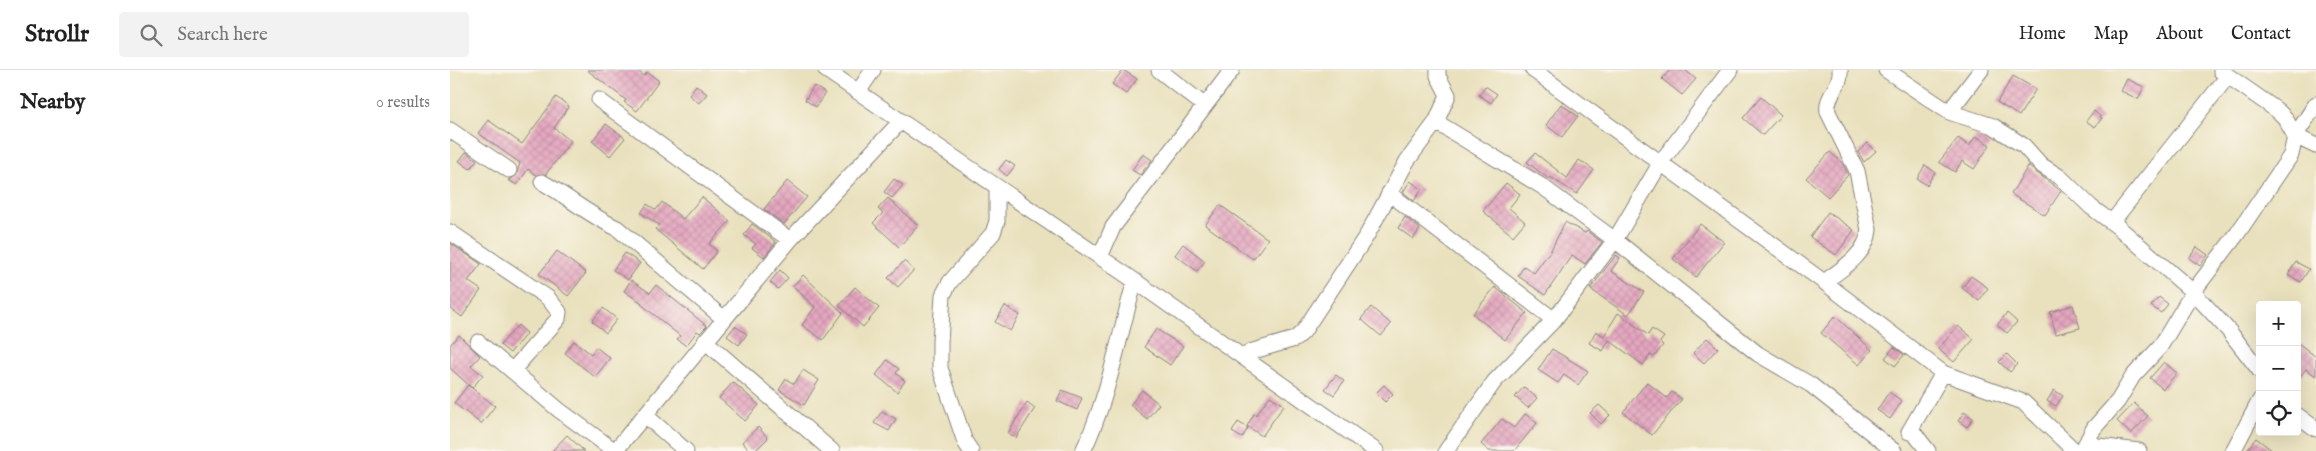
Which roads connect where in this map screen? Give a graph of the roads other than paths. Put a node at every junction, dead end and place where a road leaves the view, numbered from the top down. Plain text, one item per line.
1 (826, 70) edge
2 (873, 70) edge
3 (1159, 70) edge
4 (1232, 70) edge
5 (1438, 70) edge
6 (1533, 70) edge
7 (1730, 70) edge
8 (1840, 70) edge
9 (1886, 70) edge
10 (1981, 70) edge
11 (2224, 73) edge
12 (858, 92) junction
13 (599, 100) dead end
14 (2316, 104) edge
15 (1204, 106) junction
16 (1949, 112) junction
17 (901, 121) junction
18 (1436, 122) junction
19 (450, 130) edge
20 (2295, 136) junction
21 (2316, 146) edge
22 (2316, 152) edge
23 (2289, 158) junction
24 (1661, 162) junction
25 (509, 170) dead end
26 (542, 182) dead end
27 (997, 187) junction
28 (1389, 193) junction
29 (2112, 222) junction
30 (450, 232) edge
31 (790, 240) junction
32 (1615, 240) junction
33 (1100, 257) junction
34 (1136, 281) junction
35 (1824, 282) junction
36 (2193, 292) junction
37 (724, 319) junction
38 (1554, 320) junction
39 (705, 341) junction
40 (478, 342) dead end
41 (1248, 361) junction
42 (2256, 366) edge
43 (512, 371) junction
44 (1943, 373) junction
45 (2256, 408) edge
46 (645, 415) junction
47 (2301, 417) edge
48 (2316, 429) edge
49 (1908, 432) junction
50 (2081, 448) edge
51 (615, 451) edge
52 (686, 451) edge
53 (832, 451) edge
54 (971, 451) edge
55 (1083, 451) edge
56 (1376, 451) edge
57 (1446, 451) edge
58 (1894, 451) edge
59 (1928, 451) edge
60 (2139, 451) edge
61 (2233, 451) edge

1 - 12 street
2 - 12 street
3 - 15 street
4 - 15 street
5 - 18 street
6 - 24 street
7 - 24 street
8 - 35 street
9 - 16 street
10 - 16 street
11 - 20 street
11 - 29 street
12 - 17 street
13 - 31 street
14 - 20 street
15 - 33 street
16 - 29 street
17 - 27 street
17 - 31 street
18 - 28 street
18 - 32 street
19 - 25 street
20 - 21 street
20 - 23 street
22 - 23 street
23 - 36 street
24 - 32 street
24 - 35 street
26 - 37 street
27 - 33 street
27 - 54 street
28 - 38 street
28 - 41 street
29 - 36 street
30 - 43 street
31 - 37 street
32 - 38 street
32 - 58 street
33 - 34 street
34 - 41 street
34 - 55 street
35 - 44 street
36 - 42 street
36 - 50 street
37 - 39 street
38 - 57 street
39 - 46 street
39 - 53 street
40 - 43 street
41 - 56 street
43 - 51 street
44 - 49 street
44 - 50 street
45 - 61 street
46 - 51 street
46 - 52 street
47 - 48 street
49 - 58 street
49 - 59 street
50 - 60 street

